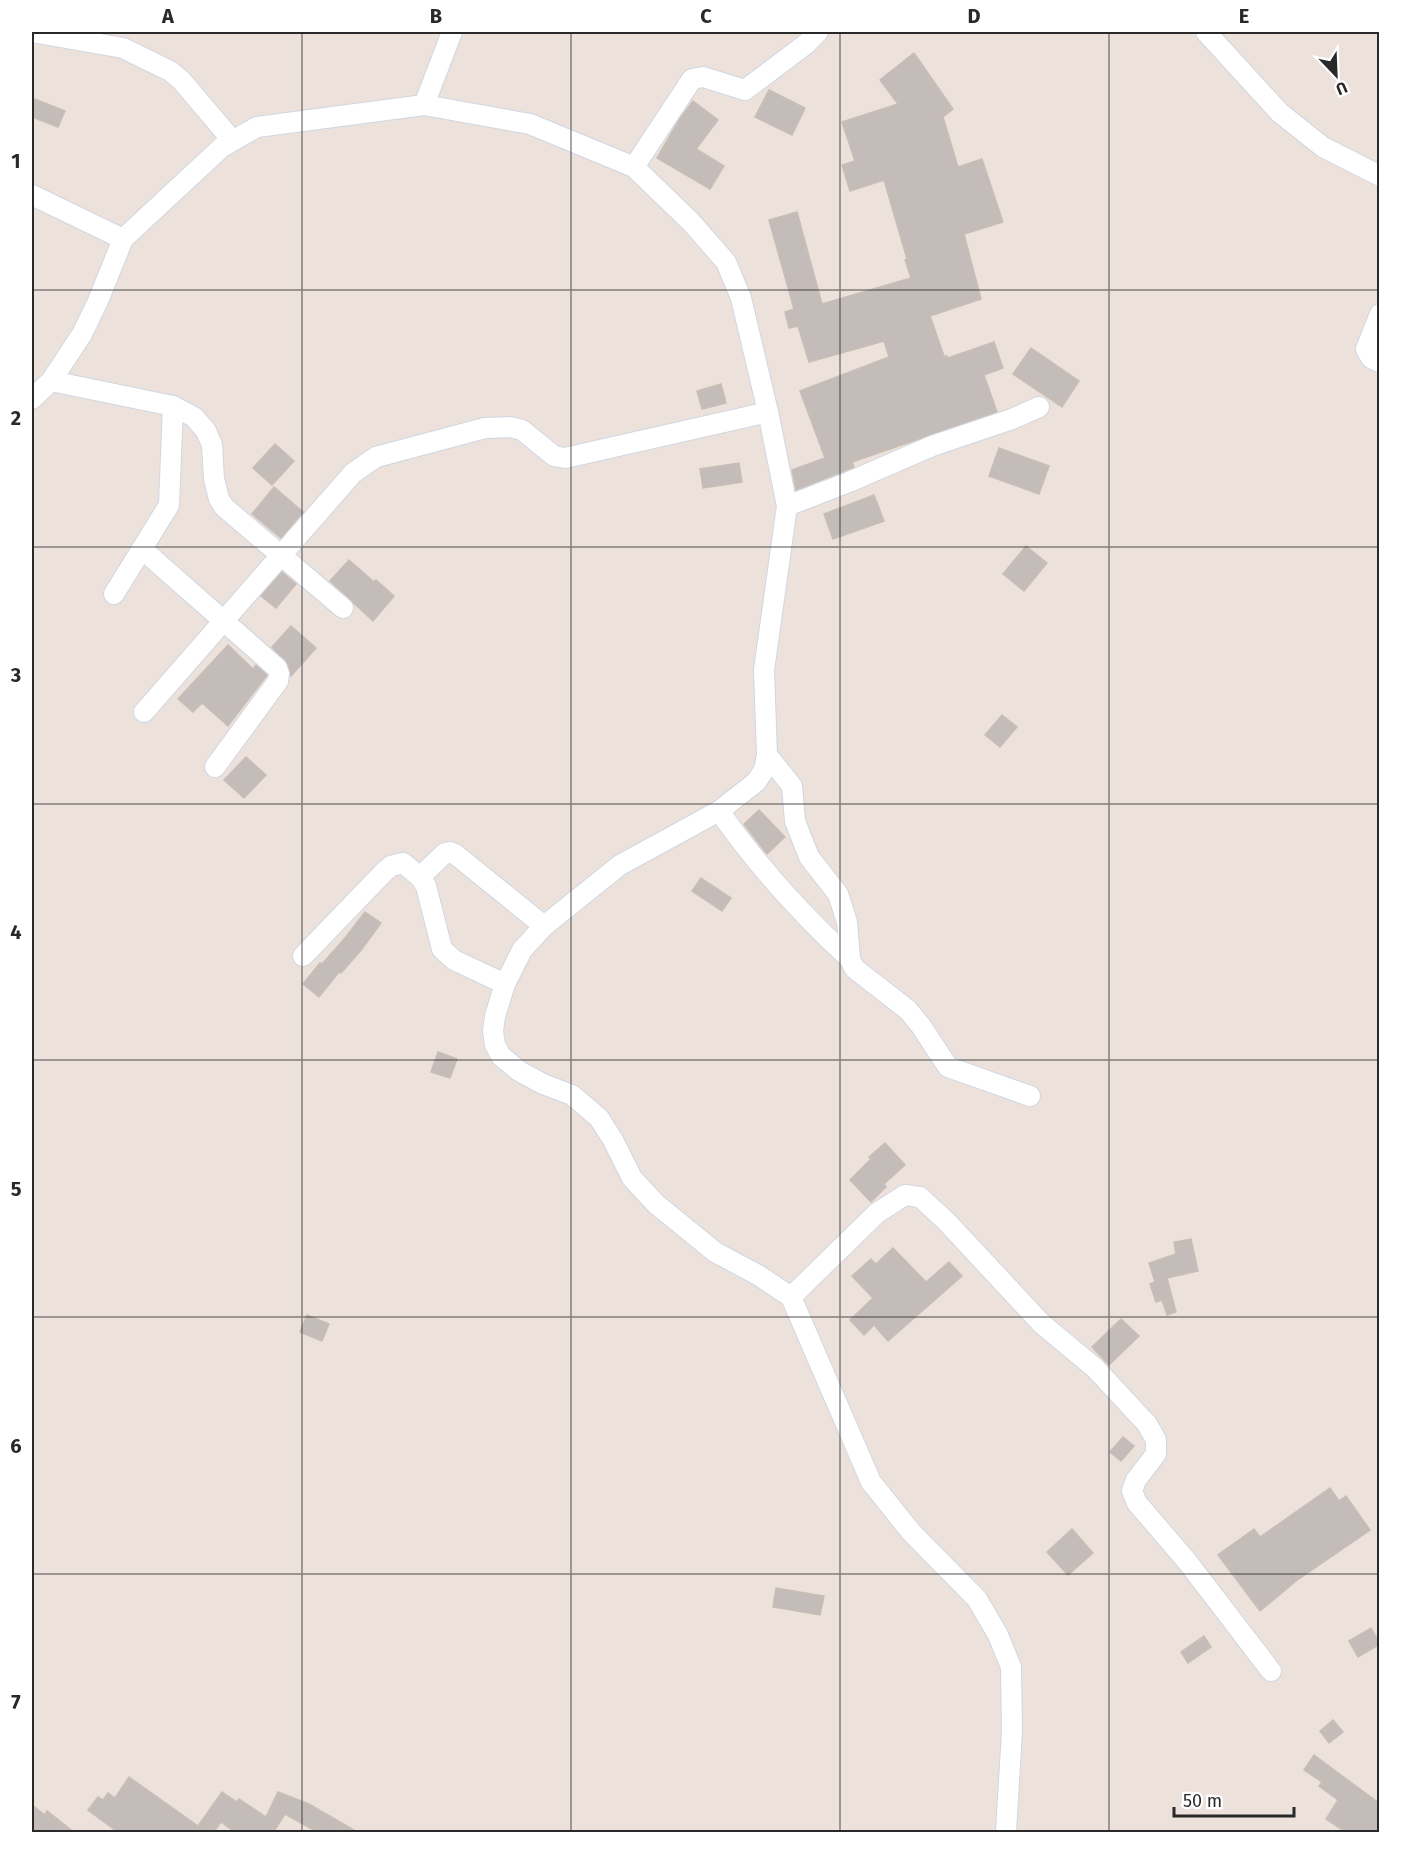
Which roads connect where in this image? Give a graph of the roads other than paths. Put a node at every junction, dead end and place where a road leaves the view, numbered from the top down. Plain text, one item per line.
1 (32, 32) edge
2 (452, 32) edge
3 (818, 32) edge
4 (1206, 32) edge
5 (424, 105) junction
6 (232, 140) junction
7 (634, 167) junction
8 (1380, 176) edge
9 (32, 195) edge
10 (123, 239) junction
11 (1380, 314) edge
12 (1380, 362) edge
13 (51, 381) junction
14 (32, 399) edge
15 (173, 406) junction
16 (1039, 407) dead end
17 (768, 412) junction
18 (787, 506) junction
19 (142, 549) junction
20 (280, 555) junction
21 (114, 594) dead end
22 (343, 608) dead end
23 (223, 621) junction
24 (144, 712) dead end
25 (767, 755) junction
26 (215, 767) dead end
27 (719, 811) junction
28 (420, 877) junction
29 (544, 926) junction
30 (303, 956) dead end
31 (850, 959) junction
32 (505, 984) junction
33 (1030, 1096) dead end
34 (791, 1297) junction
35 (1271, 1671) dead end
36 (1006, 1833) edge

1 - 6 street
2 - 5 street
3 - 7 street
4 - 8 street
5 - 6 street
5 - 7 street
6 - 10 street
7 - 17 street
9 - 10 street
10 - 13 street
11 - 12 street
13 - 14 street
13 - 15 street
15 - 19 street
15 - 20 street
16 - 18 street
17 - 18 street
17 - 20 street
18 - 25 street
19 - 21 street
19 - 23 street
20 - 22 street
20 - 23 street
23 - 24 street
23 - 26 street
25 - 27 street
25 - 31 street
27 - 29 street
27 - 31 street
28 - 29 street
28 - 30 street
28 - 32 street
29 - 32 street
31 - 33 street
32 - 34 street
34 - 35 street
34 - 36 street

